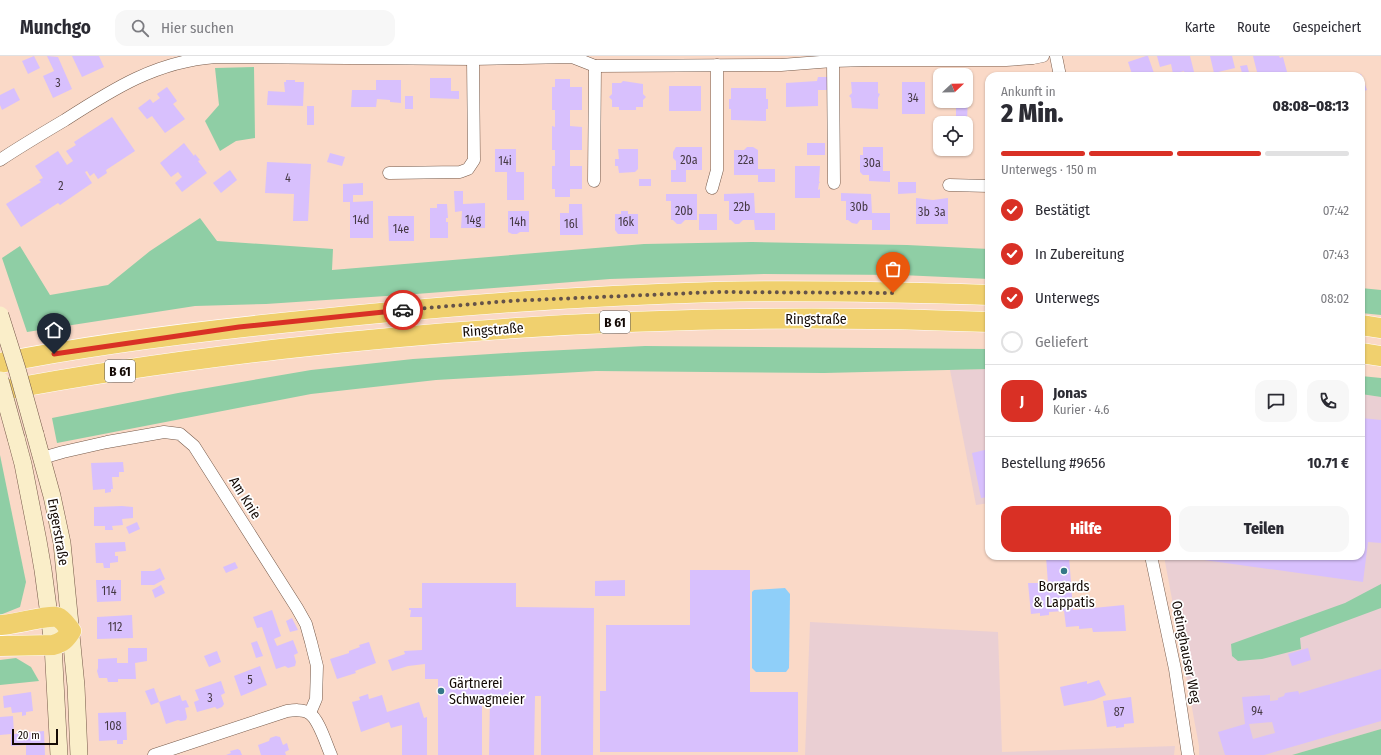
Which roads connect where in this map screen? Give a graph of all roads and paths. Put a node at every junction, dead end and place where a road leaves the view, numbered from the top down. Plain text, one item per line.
1 (1043, 56) edge
2 (1056, 56) edge
3 (195, 57) edge
4 (363, 57) edge
5 (572, 57) edge
6 (937, 58) edge
7 (473, 59) junction
8 (764, 60) edge
9 (833, 61) junction
10 (717, 65) junction
11 (595, 66) junction
12 (1059, 72) edge
13 (0, 160) edge
14 (389, 173) dead end
15 (594, 181) dead end
16 (834, 183) dead end
17 (949, 185) dead end
18 (985, 186) edge
19 (712, 188) dead end
20 (985, 295) edge
21 (0, 315) edge
22 (985, 322) edge
23 (1365, 326) edge
24 (1381, 328) edge
25 (1365, 354) edge
26 (1381, 356) edge
27 (0, 363) edge
28 (0, 380) edge
29 (0, 391) edge
30 (42, 458) junction
31 (1152, 560) edge
32 (49, 617) junction
33 (0, 625) edge
34 (71, 631) junction
35 (0, 646) edge
36 (53, 646) junction
37 (310, 713) junction
38 (59, 755) edge
39 (79, 755) edge
40 (154, 755) edge
41 (331, 755) edge
42 (1188, 755) edge

1 - 6 street
2 - 12 street
3 - 4 street
3 - 13 street
4 - 7 street
5 - 7 street
5 - 11 street
6 - 9 street
7 - 14 street
8 - 9 street
8 - 10 street
9 - 16 street
10 - 11 street
10 - 19 street
11 - 15 street
17 - 18 street
20 - 27 highway, Ringstraße / B 61
21 - 30 main road, Engerstraße, bridge
22 - 29 highway, Ringstraße / B 61
23 - 24 highway
25 - 26 highway
28 - 32 main road, Engerstraße, bridge
30 - 34 main road, Engerstraße
30 - 37 street, Am Knie
31 - 42 street, Oetinghauser Weg
32 - 33 highway
32 - 34 highway
32 - 36 main road, Engerstraße
34 - 36 highway
34 - 39 main road, Engerstraße
35 - 36 highway
36 - 38 main road, Engerstraße
37 - 40 street
37 - 41 street

